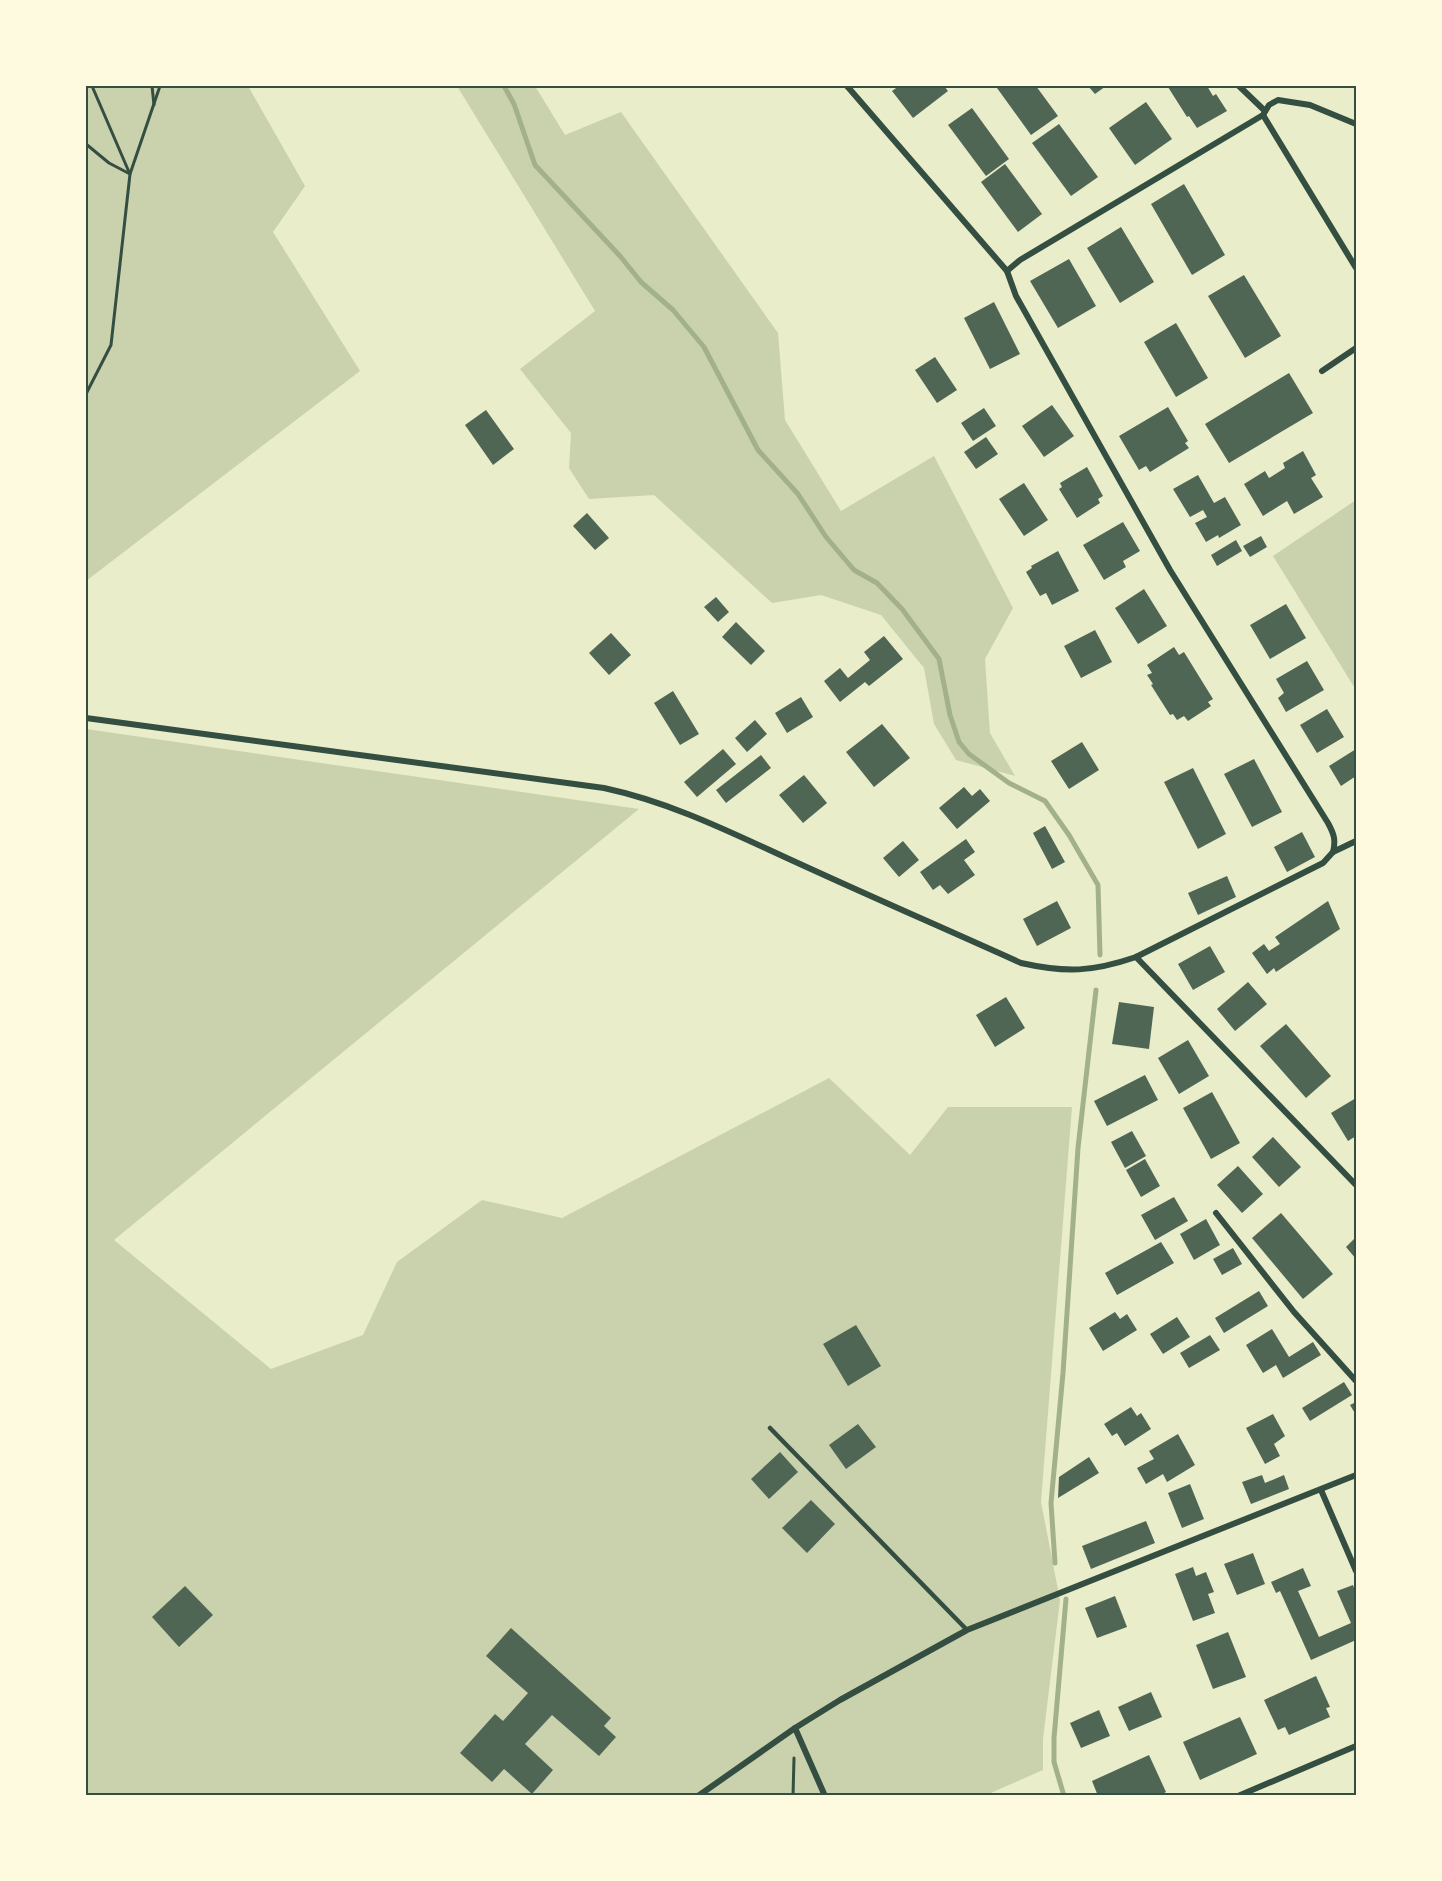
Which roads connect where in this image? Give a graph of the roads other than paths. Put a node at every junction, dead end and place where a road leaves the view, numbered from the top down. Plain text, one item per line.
1 (848, 86) edge
2 (1239, 86) edge
3 (1264, 113) junction
4 (1356, 124) edge
5 (1356, 268) edge
6 (1007, 271) junction
7 (1356, 348) edge
8 (1323, 371) dead end
9 (86, 718) edge
10 (1356, 842) edge
11 (1333, 852) junction
12 (1136, 957) junction
13 (1356, 1185) edge
14 (1216, 1213) dead end
15 (1356, 1381) edge
16 (770, 1428) dead end
17 (1356, 1475) edge
18 (1321, 1490) junction
19 (1356, 1570) edge
20 (966, 1630) junction
21 (795, 1728) junction
22 (1356, 1746) edge
23 (698, 1796) edge
24 (825, 1796) edge
25 (1238, 1796) edge

1 - 6 street
2 - 3 street
3 - 4 street
3 - 5 street
3 - 6 street
6 - 11 street
7 - 8 street
9 - 12 street
10 - 11 street
11 - 12 street
12 - 13 street
14 - 15 street
16 - 20 lane
17 - 18 street
18 - 19 street
18 - 20 street
20 - 21 street
21 - 23 street
21 - 24 street
22 - 25 street

